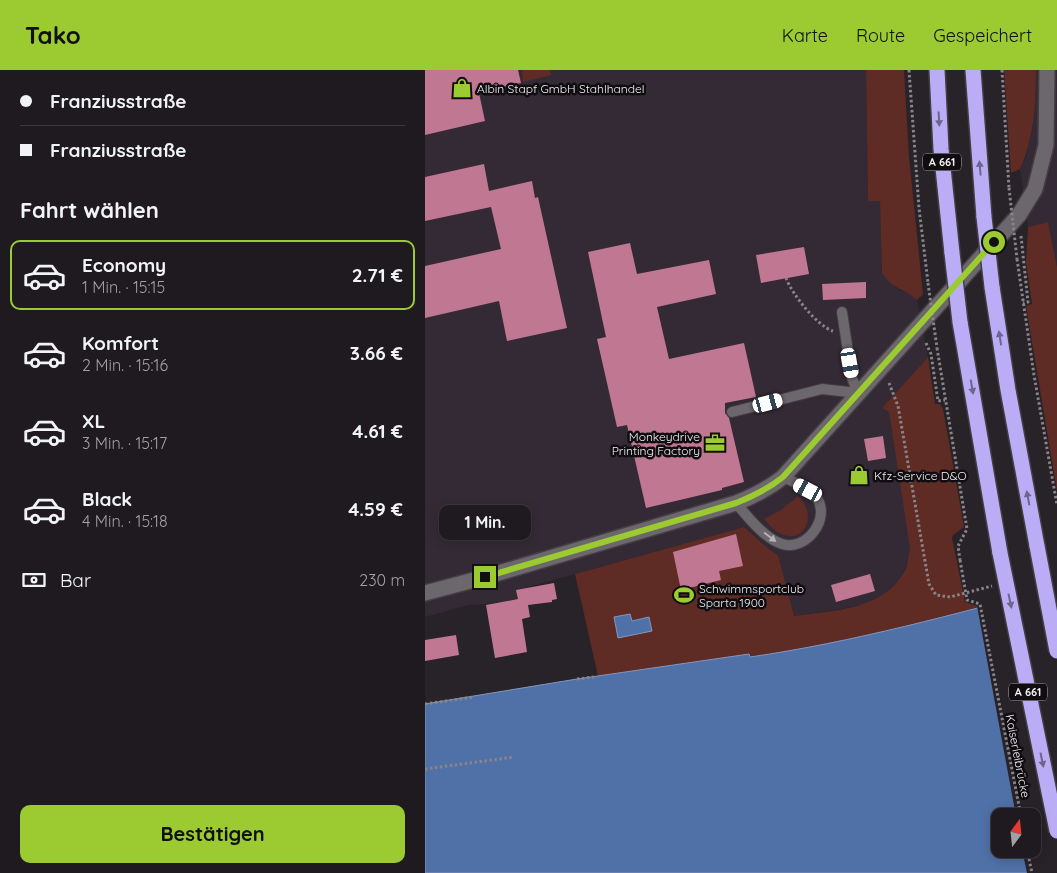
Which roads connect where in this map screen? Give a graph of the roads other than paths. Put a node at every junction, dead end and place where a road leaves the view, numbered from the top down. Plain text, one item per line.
1 (937, 70) edge
2 (973, 70) edge
3 (1047, 70) edge
4 (1052, 144) edge
5 (842, 312) dead end
6 (858, 394) junction
7 (732, 412) dead end
8 (783, 477) junction
9 (736, 503) junction
10 (425, 593) edge
11 (1057, 652) edge
12 (1057, 832) edge

1 -> 12 highway, A 661, bridge
11 -> 2 highway, A 661, bridge
3 - 4 street
4 - 6 street
5 - 6 lane
6 - 7 lane
6 - 8 street
8 - 9 street
9 -> 8 lane
9 - 10 street

